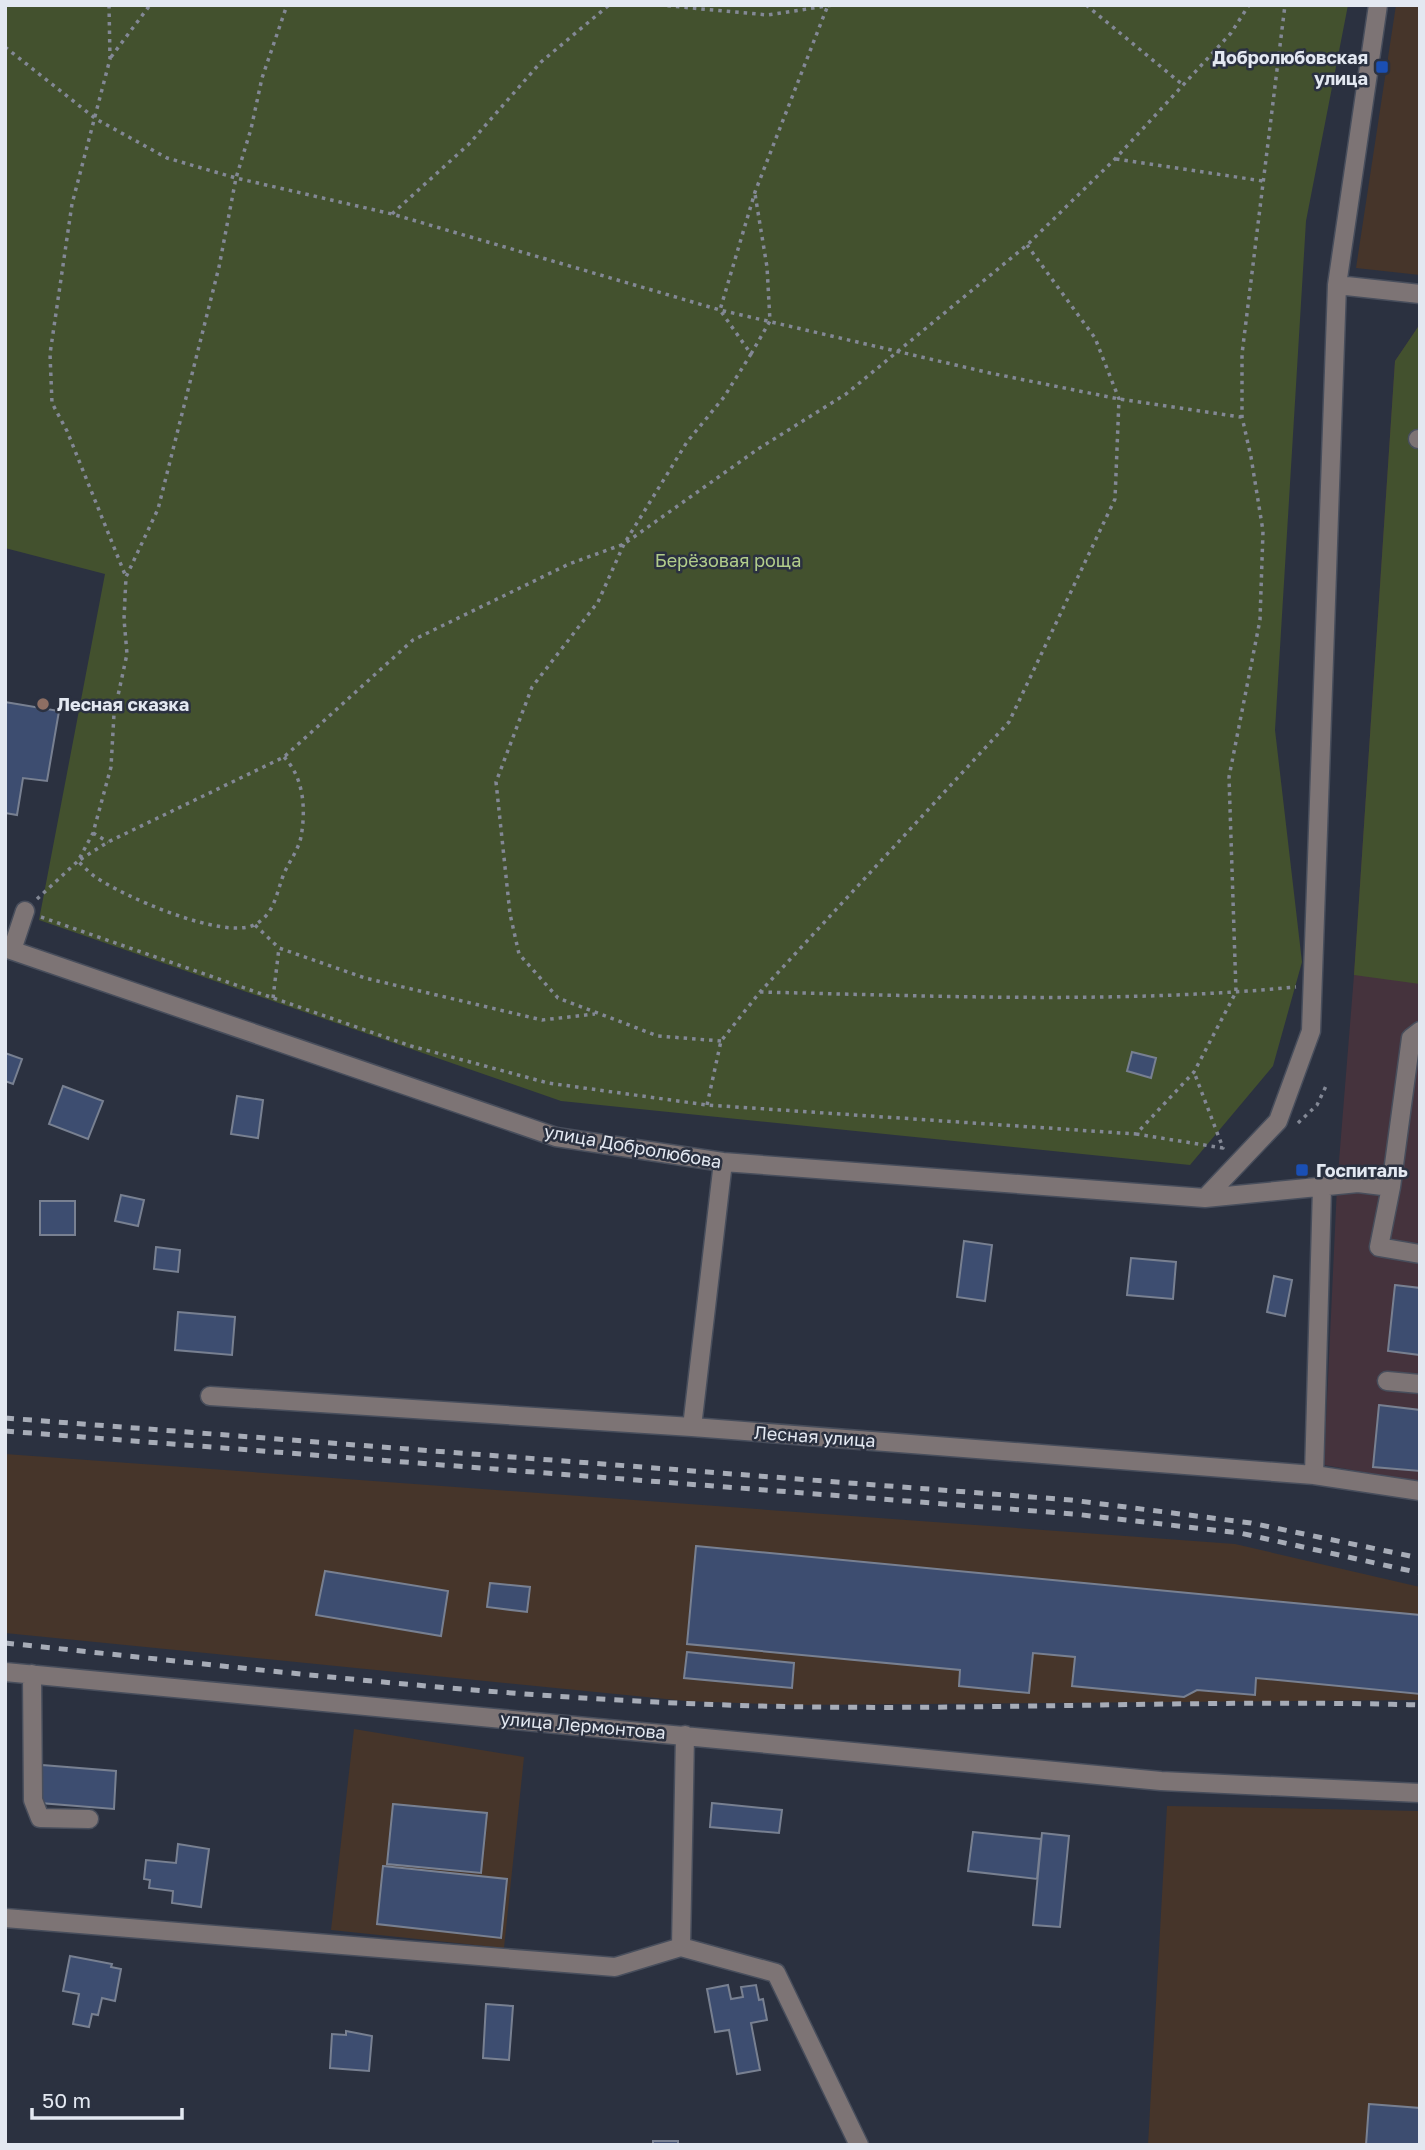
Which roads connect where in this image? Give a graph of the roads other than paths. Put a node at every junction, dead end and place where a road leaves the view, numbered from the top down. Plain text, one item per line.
1 (1378, 5) edge
2 (1337, 285) junction
3 (1420, 294) edge
4 (25, 911) road end
5 (9, 949) edge
6 (1420, 1031) edge
7 (723, 1162) junction
8 (1391, 1187) junction
9 (1322, 1188) junction
10 (1205, 1198) junction
11 (1420, 1254) edge
12 (1387, 1381) dead end
13 (1420, 1384) edge
14 (210, 1396) dead end
15 (692, 1427) junction
16 (1314, 1475) junction
17 (1420, 1491) edge
18 (5, 1672) edge
19 (32, 1674) junction
20 (685, 1735) junction
21 (1420, 1793) edge
22 (89, 1819) dead end
23 (5, 1918) edge
24 (681, 1947) junction
25 (859, 2145) edge

1 - 2 street
2 - 3 street
2 - 10 street
4 - 5 street
5 - 7 street, улица Добролюбова
6 - 8 street
7 - 10 street, улица Добролюбова
7 - 15 street
8 - 9 street, улица Добролюбова
8 - 11 street
9 - 10 street, улица Добролюбова
9 - 16 street
12 - 13 street
14 - 15 street, Лесная улица
15 - 16 street, Лесная улица
16 - 17 street, Лесная улица
18 - 19 street, улица Лермонтова
19 - 20 street, улица Лермонтова
19 - 22 street
20 - 21 street, улица Лермонтова
20 - 24 street
23 - 24 street
24 - 25 street

